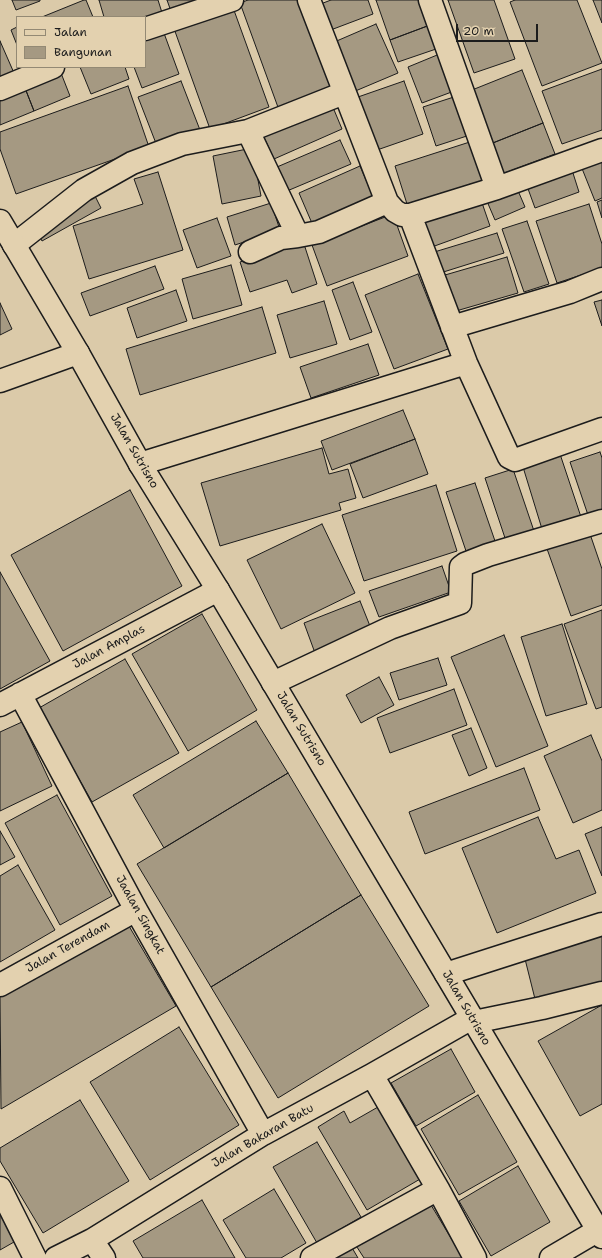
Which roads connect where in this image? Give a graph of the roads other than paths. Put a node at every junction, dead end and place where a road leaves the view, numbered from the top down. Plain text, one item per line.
1 (232, 0) edge
2 (430, 0) edge
3 (312, 1) edge
4 (146, 29) edge
5 (51, 68) edge
6 (0, 89) edge
7 (344, 93) junction
8 (248, 131) junction
9 (602, 150) edge
10 (497, 188) junction
11 (387, 202) junction
12 (410, 215) junction
13 (0, 221) edge
14 (298, 236) junction
15 (14, 245) junction
16 (250, 252) dead end
17 (602, 279) edge
18 (452, 327) junction
19 (78, 353) junction
20 (466, 363) junction
21 (0, 381) edge
22 (602, 429) edge
23 (140, 464) junction
24 (602, 521) edge
25 (218, 590) junction
26 (273, 683) junction
27 (20, 694) junction
28 (0, 706) edge
29 (136, 910) junction
30 (602, 924) edge
31 (446, 974) junction
32 (0, 985) edge
33 (602, 993) edge
34 (473, 1020) junction
35 (372, 1075) junction
36 (263, 1134) junction
37 (0, 1188) edge
38 (438, 1189) junction
39 (601, 1232) edge
40 (92, 1240) junction
41 (35, 1258) edge
42 (56, 1258) edge
43 (104, 1258) edge
44 (312, 1258) edge
45 (475, 1258) edge
46 (552, 1258) edge

1 - 4 street
2 - 10 street
3 - 7 street
5 - 6 street
7 - 8 street
7 - 11 street
8 - 14 street
8 - 15 street
9 - 10 street
10 - 12 street
11 - 12 street
11 - 14 street
12 - 18 street
13 - 15 street, Jalan Sutrisno
14 - 16 street
15 - 19 street, Jalan Sutrisno
17 - 18 street
18 - 20 street
19 - 21 street
19 - 23 street, Jalan Sutrisno
20 - 22 street
20 - 23 street
23 - 25 street, Jalan Sutrisno
24 - 26 street
25 - 26 street, Jalan Sutrisno
25 - 27 street, Jalan Amplas
26 - 31 street, Jalan Sutrisno
27 - 28 street, Jalan Amplas
27 - 29 street, Jaalan Singkat
29 - 32 street, Jalan Terendam
29 - 36 street, Jaalan Singkat
30 - 31 street
31 - 34 street, Jalan Sutrisno
33 - 34 street, Jalan Bakaran Batu
34 - 35 street, Jalan Bakaran Batu
34 - 39 street, Jalan Sutrisno
35 - 36 street, Jalan Bakaran Batu
35 - 38 street
36 - 40 street, Jalan Bakaran Batu
37 - 41 street
38 - 44 street
38 - 45 street
39 - 46 street
40 - 42 street, Jalan Bakaran Batu
40 - 43 street

